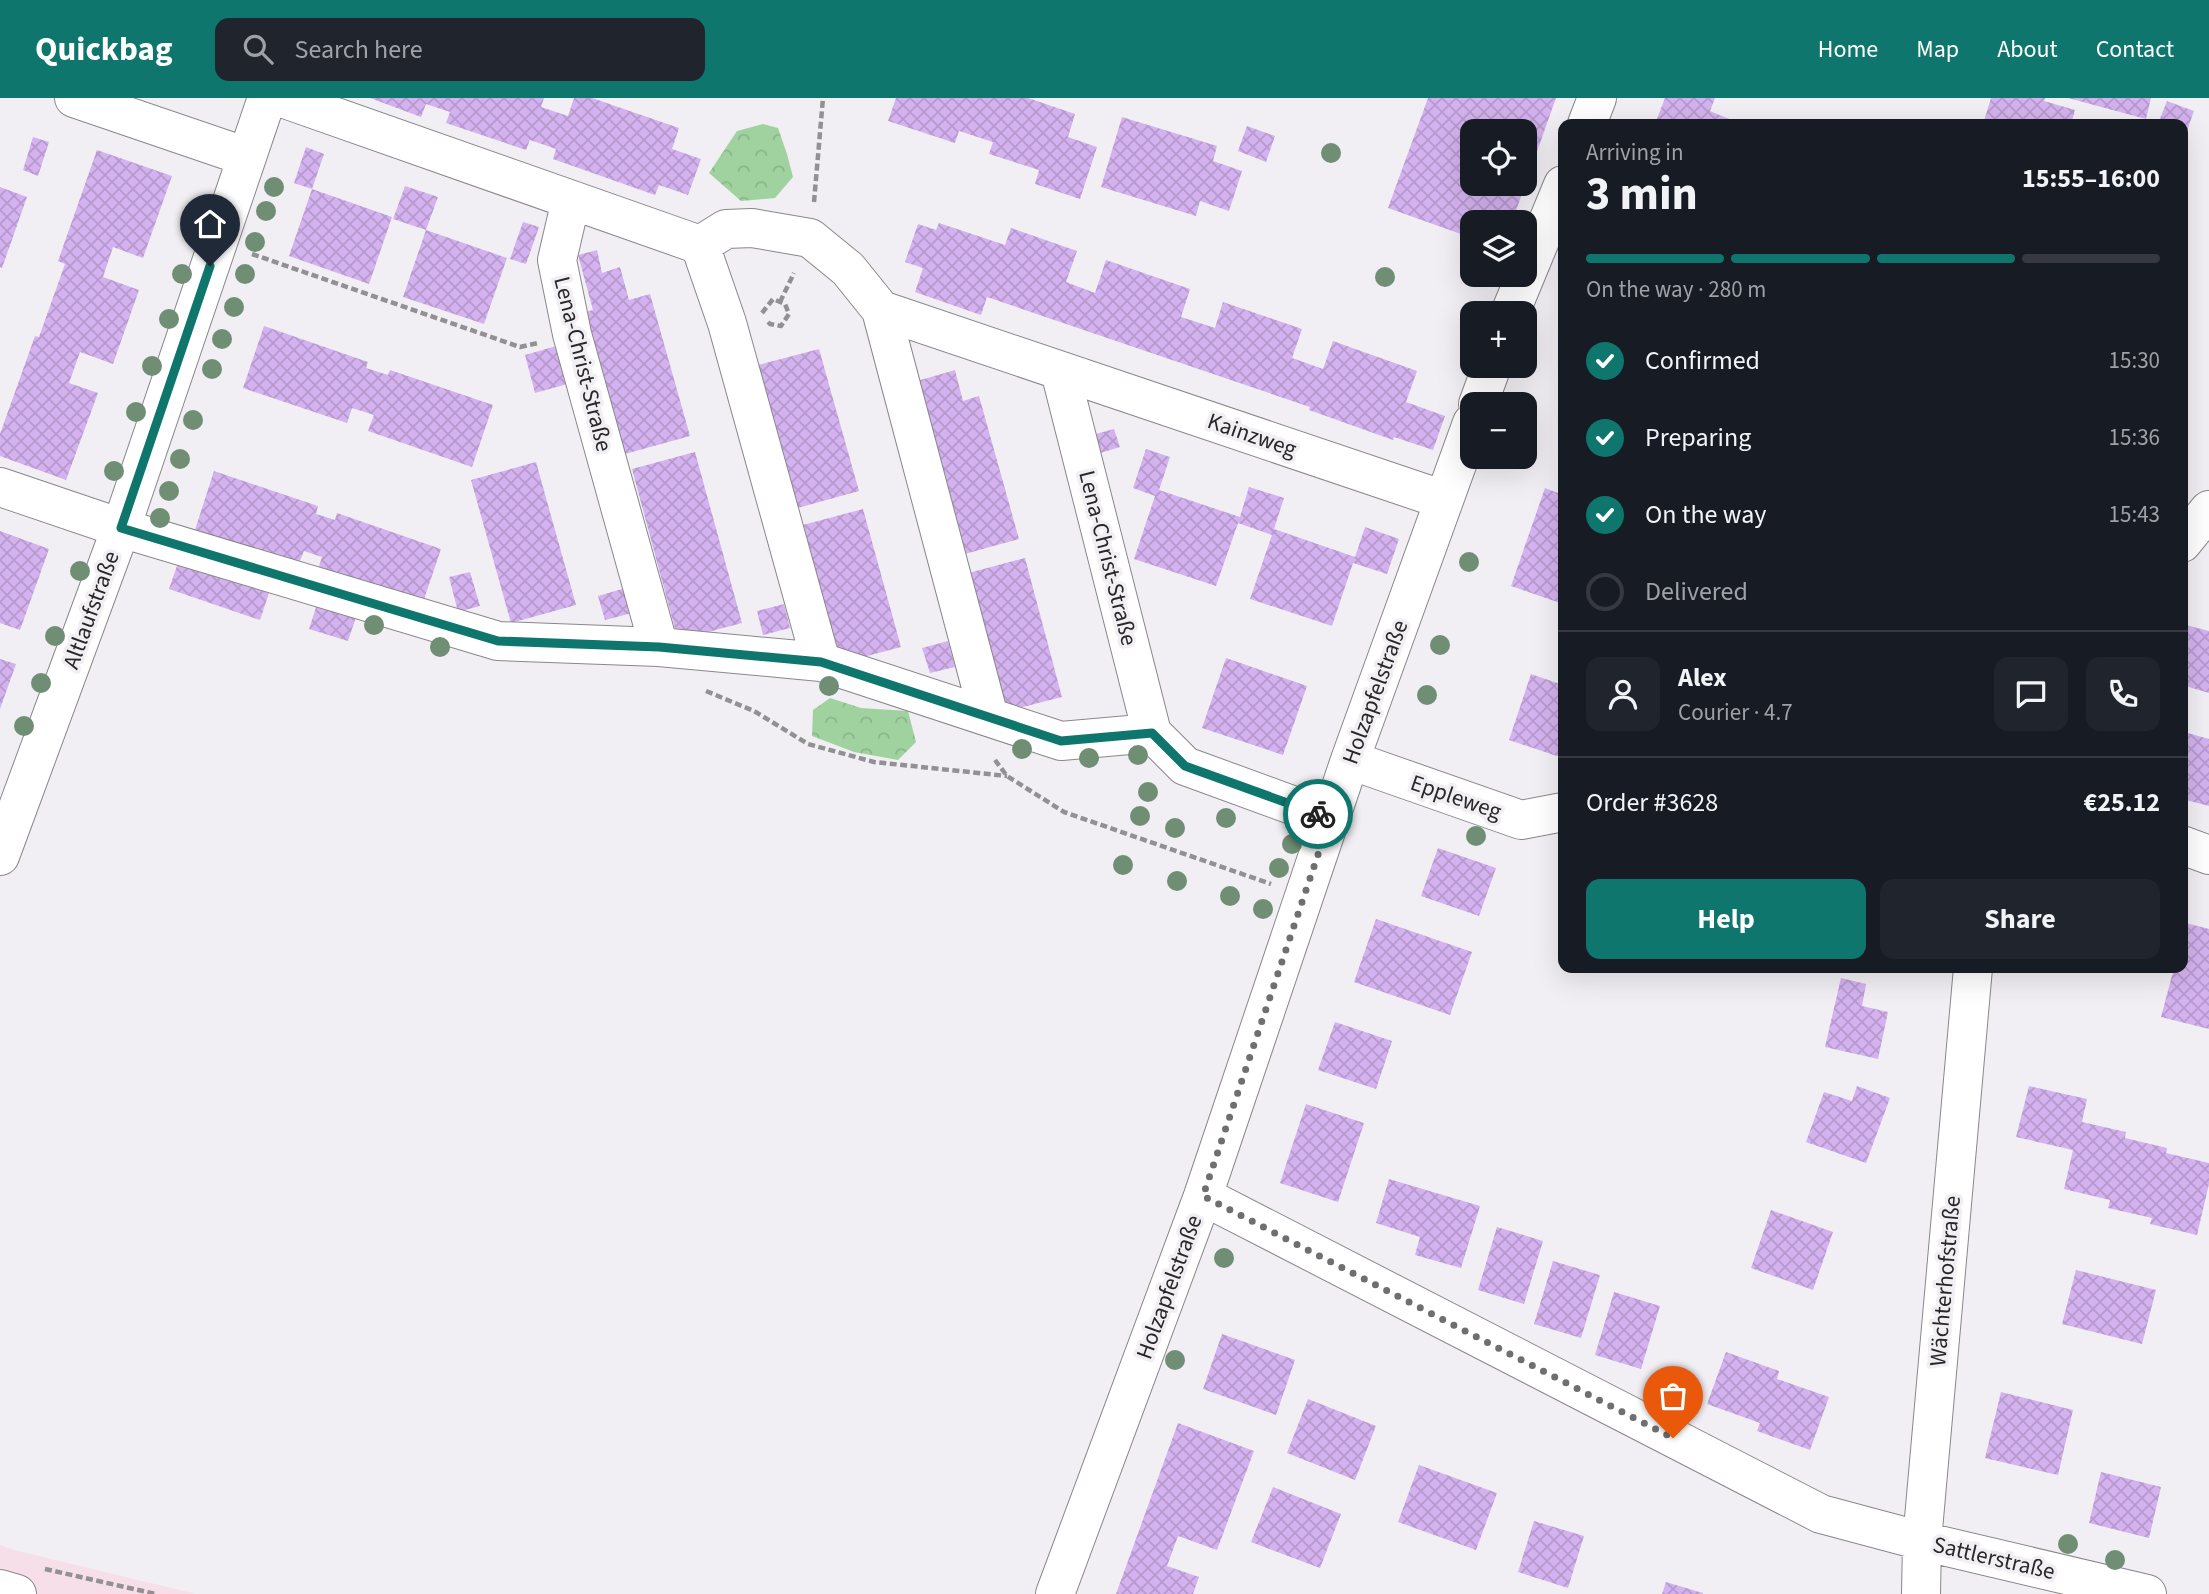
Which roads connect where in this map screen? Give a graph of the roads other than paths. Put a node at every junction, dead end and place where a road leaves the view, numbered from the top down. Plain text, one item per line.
1 (74, 98) edge
2 (267, 98) edge
3 (282, 98) edge
4 (1597, 98) edge
5 (1589, 119) edge
6 (247, 156) junction
7 (1558, 197) edge
8 (571, 200) junction
9 (700, 245) junction
10 (1515, 301) edge
11 (881, 310) junction
12 (1060, 371) junction
13 (1460, 456) edge
14 (0, 487) edge
15 (1444, 500) junction
16 (2209, 510) edge
17 (121, 528) junction
18 (2188, 536) edge
19 (659, 647) junction
20 (821, 662) junction
21 (989, 717) junction
22 (1152, 733) junction
23 (1350, 760) junction
24 (1558, 813) edge
25 (1330, 819) junction
26 (2188, 847) edge
27 (2209, 855) edge
28 (0, 856) edge
29 (1973, 973) edge
30 (1203, 1196) junction
31 (1922, 1541) junction
32 (28, 1581) edge
33 (0, 1589) edge
34 (1055, 1594) edge
35 (1921, 1594) edge
36 (2147, 1594) edge

1 - 6 street
2 - 6 street, Altlaufstraße
3 - 8 street
4 - 5 street
6 - 17 street, Altlaufstraße
7 - 10 street
8 - 9 street
8 - 19 street, Lena-Christ-Straße
9 - 11 street
9 - 20 street
11 - 12 street
11 - 21 street
12 - 15 street, Kainzweg
12 - 22 street, Lena-Christ-Straße
13 - 15 street, Holzapfelstraße
14 - 17 street
15 - 23 street, Holzapfelstraße
16 - 18 street
17 - 19 street
17 - 28 street, Altlaufstraße
19 - 20 street
20 - 21 street
21 - 22 street
22 - 25 street
23 - 24 street, Eppleweg
23 - 25 street, Holzapfelstraße
25 - 30 street, Holzapfelstraße
26 - 27 street
29 - 31 street, Wächterhofstraße
30 - 31 street, Sattlerstraße
30 - 34 street, Holzapfelstraße
31 - 35 street, Wächterhofstraße
31 - 36 street, Sattlerstraße
32 - 33 street

